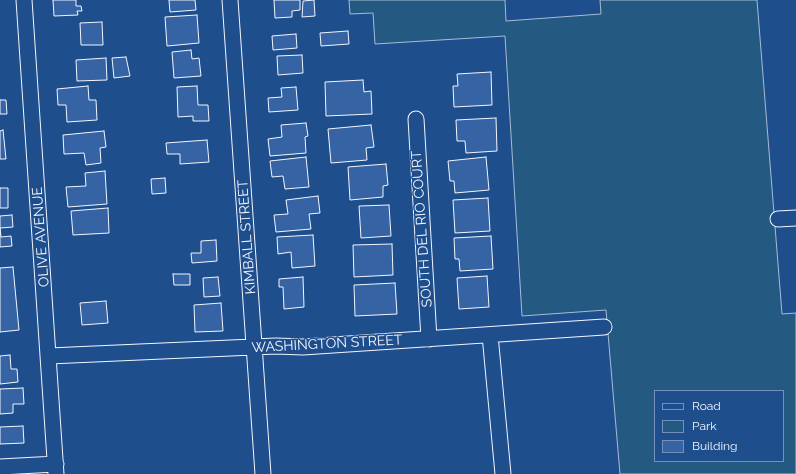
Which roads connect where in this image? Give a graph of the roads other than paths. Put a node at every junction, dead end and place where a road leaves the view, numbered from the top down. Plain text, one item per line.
1 (24, 0) edge
2 (230, 0) edge
3 (416, 119) dead end
4 (796, 218) edge
5 (778, 219) dead end
6 (604, 327) dead end
7 (490, 335) junction
8 (429, 339) junction
9 (255, 347) junction
10 (49, 356) junction
11 (0, 467) edge
12 (56, 469) edge
13 (263, 474) edge
14 (503, 474) edge

1 - 10 street, OLIVE AVENUE
2 - 9 street, KIMBALL STREET
3 - 8 street, SOUTH DEL RIO COURT
4 - 5 street
6 - 7 street, WASHINGTON STREET
7 - 8 street, WASHINGTON STREET
7 - 14 street
8 - 9 street, WASHINGTON STREET
9 - 10 street, WASHINGTON STREET
9 - 13 street, KIMBALL STREET
10 - 12 street, OLIVE AVENUE
11 - 12 street

